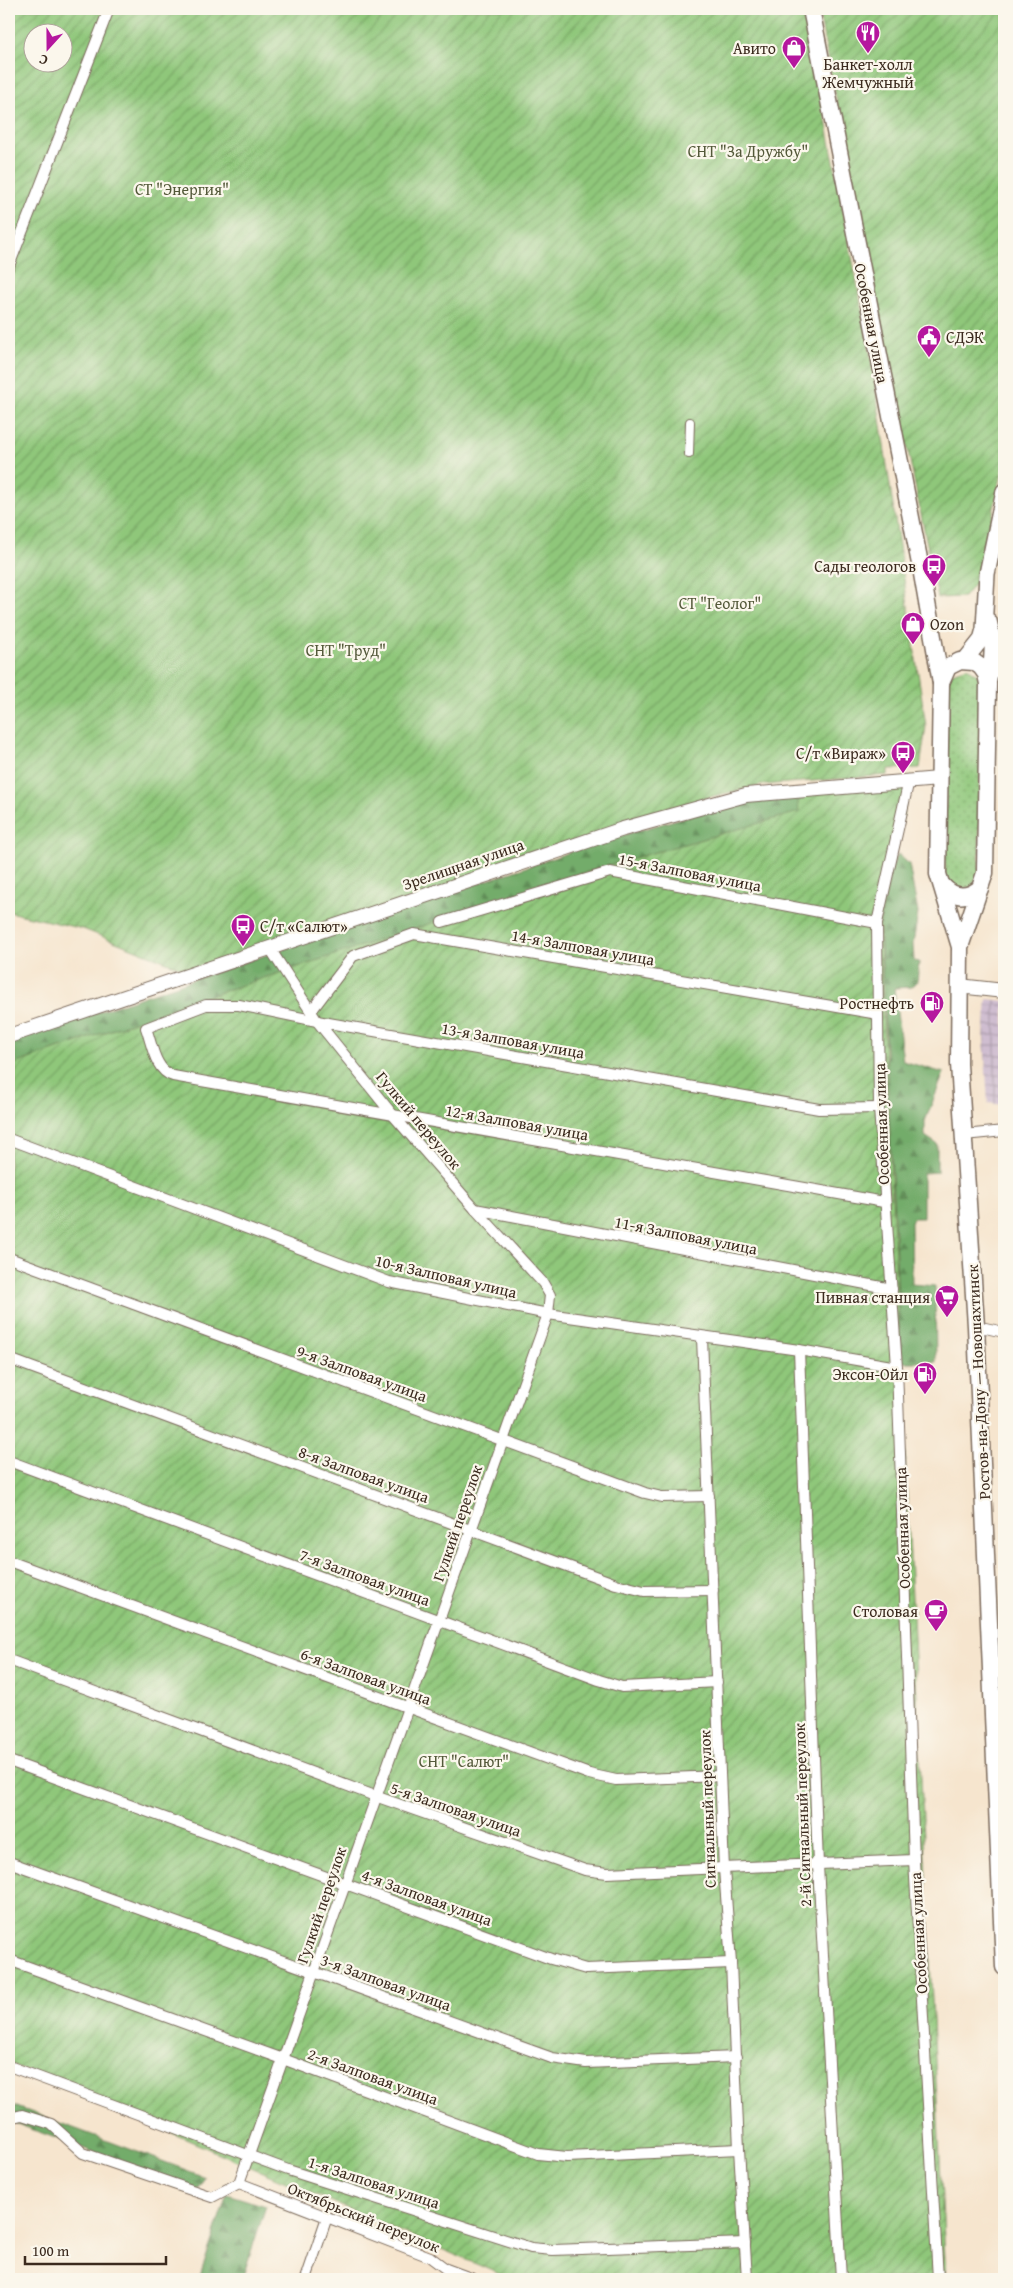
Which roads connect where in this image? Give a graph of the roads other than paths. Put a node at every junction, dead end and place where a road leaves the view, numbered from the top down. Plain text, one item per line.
1 (109, 9) edge
2 (811, 9) edge
3 (9, 266) edge
4 (690, 422) dead end
5 (689, 454) dead end
6 (1004, 491) edge
7 (984, 603) junction
8 (934, 638) junction
9 (962, 661) junction
10 (941, 683) junction
11 (988, 684) junction
12 (939, 779) junction
13 (909, 780) junction
14 (942, 885) junction
15 (980, 888) junction
16 (442, 922) dead end
17 (877, 923) junction
18 (960, 947) junction
19 (269, 948) junction
20 (959, 986) junction
21 (1004, 991) edge
22 (312, 1010) junction
23 (878, 1014) junction
24 (317, 1021) junction
25 (146, 1028) joint
26 (9, 1036) edge
27 (879, 1108) junction
28 (392, 1114) junction
29 (1004, 1131) edge
30 (964, 1135) junction
31 (9, 1139) edge
32 (884, 1202) junction
33 (475, 1210) junction
34 (9, 1258) edge
35 (892, 1289) junction
36 (548, 1314) junction
37 (976, 1326) junction
38 (1004, 1332) edge
39 (702, 1338) junction
40 (799, 1350) junction
41 (9, 1359) edge
42 (897, 1367) junction
43 (502, 1440) junction
44 (9, 1462) edge
45 (709, 1496) junction
46 (470, 1529) junction
47 (9, 1561) edge
48 (713, 1590) junction
49 (439, 1620) junction
50 (9, 1660) edge
51 (717, 1682) junction
52 (407, 1708) junction
53 (9, 1762) edge
54 (720, 1776) junction
55 (375, 1796) junction
56 (914, 1860) junction
57 (9, 1862) edge
58 (818, 1865) junction
59 (724, 1868) junction
60 (344, 1883) junction
61 (9, 1960) edge
62 (731, 1962) junction
63 (1004, 1967) edge
64 (314, 1972) junction
65 (736, 2057) junction
66 (283, 2059) junction
67 (9, 2066) edge
68 (9, 2118) edge
69 (739, 2149) junction
70 (249, 2155) junction
71 (239, 2183) junction
72 (327, 2217) junction
73 (745, 2243) junction
74 (445, 2274) edge
75 (306, 2279) edge
76 (473, 2279) edge
77 (747, 2279) edge
78 (841, 2279) edge
79 (938, 2279) edge

1 - 3 street
2 - 8 main road, Особенная улица
4 - 5 street
6 - 7 main road
7 - 9 main road
7 - 11 main road
8 - 9 main road
8 - 10 main road, Особенная улица
9 - 10 main road
9 - 11 main road
10 - 12 main road, Особенная улица
11 - 15 main road
12 - 13 street, Зрелищная улица
12 - 14 main road, Особенная улица
13 - 17 street, Особенная улица
13 - 19 street, Зрелищная улица
14 - 15 main road
14 - 18 main road, Особенная улица
15 - 18 main road
16 - 17 street, 15-я Залповая улица
17 - 23 street, Особенная улица
18 - 20 main road, Ростов-на-Дону — Новошахтинск
19 - 22 street, Гулкий переулок
19 - 26 street, Зрелищная улица
20 - 21 street
20 - 30 main road, Ростов-на-Дону — Новошахтинск
22 - 23 street, 14-я Залповая улица
22 - 24 street, Гулкий переулок
23 - 27 street, Особенная улица
24 - 25 street, 13-я Залповая улица
24 - 27 street, 13-я Залповая улица
24 - 28 street, Гулкий переулок
25 - 28 street, 12-я Залповая улица
27 - 32 street, Особенная улица
28 - 32 street, 12-я Залповая улица
28 - 33 street, Гулкий переулок
29 - 30 street
30 - 37 main road, Ростов-на-Дону — Новошахтинск
31 - 36 street, 10-я Залповая улица
32 - 35 street, Особенная улица
33 - 35 street, 11-я Залповая улица
33 - 36 street, Гулкий переулок
34 - 43 street, 9-я Залповая улица
35 - 42 street, Особенная улица
36 - 39 street, 10-я Залповая улица
36 - 43 street, Гулкий переулок
37 - 38 street
37 - 63 main road, Ростов-на-Дону — Новошахтинск
39 - 40 street, 10-я Залповая улица
39 - 45 street, Сигнальный переулок
40 - 42 street, 10-я Залповая улица
40 - 58 street, 2-й Сигнальный переулок
41 - 46 street, 8-я Залповая улица
42 - 56 street, Особенная улица
43 - 45 street, 9-я Залповая улица
43 - 46 street, Гулкий переулок
44 - 49 street, 7-я Залповая улица
45 - 48 street, Сигнальный переулок
46 - 48 street, 8-я Залповая улица
46 - 49 street, Гулкий переулок
47 - 52 street, 6-я Залповая улица
48 - 51 street, Сигнальный переулок
49 - 51 street, 7-я Залповая улица
49 - 52 street, Гулкий переулок
50 - 55 street, 5-я Залповая улица
51 - 54 street, Сигнальный переулок
52 - 54 street, 6-я Залповая улица
52 - 55 street, Гулкий переулок
53 - 60 street, 4-я Залповая улица
54 - 59 street, Сигнальный переулок
55 - 59 street, 5-я Залповая улица
55 - 60 street, Гулкий переулок
56 - 58 street, 5-я Залповая улица
56 - 79 street, Особенная улица
57 - 64 street, 3-я Залповая улица
58 - 59 street, 5-я Залповая улица
58 - 78 street, 2-й Сигнальный переулок
59 - 62 street, Сигнальный переулок
60 - 62 street, 4-я Залповая улица
60 - 64 street, Гулкий переулок
61 - 66 street, 2-я Залповая улица
62 - 65 street, Сигнальный переулок
64 - 65 street, 3-я Залповая улица
64 - 66 street, Гулкий переулок
65 - 69 street, Сигнальный переулок
66 - 69 street, 2-я Залповая улица
66 - 70 street, Гулкий переулок
67 - 70 street, 1-я Залповая улица
68 - 71 street
69 - 73 street, Сигнальный переулок
70 - 71 street, Гулкий переулок
70 - 73 street, 1-я Залповая улица
71 - 72 street, Октябрьский переулок
72 - 74 street, Октябрьский переулок
72 - 75 street
73 - 77 street, Сигнальный переулок
74 - 76 street, Октябрьский переулок

